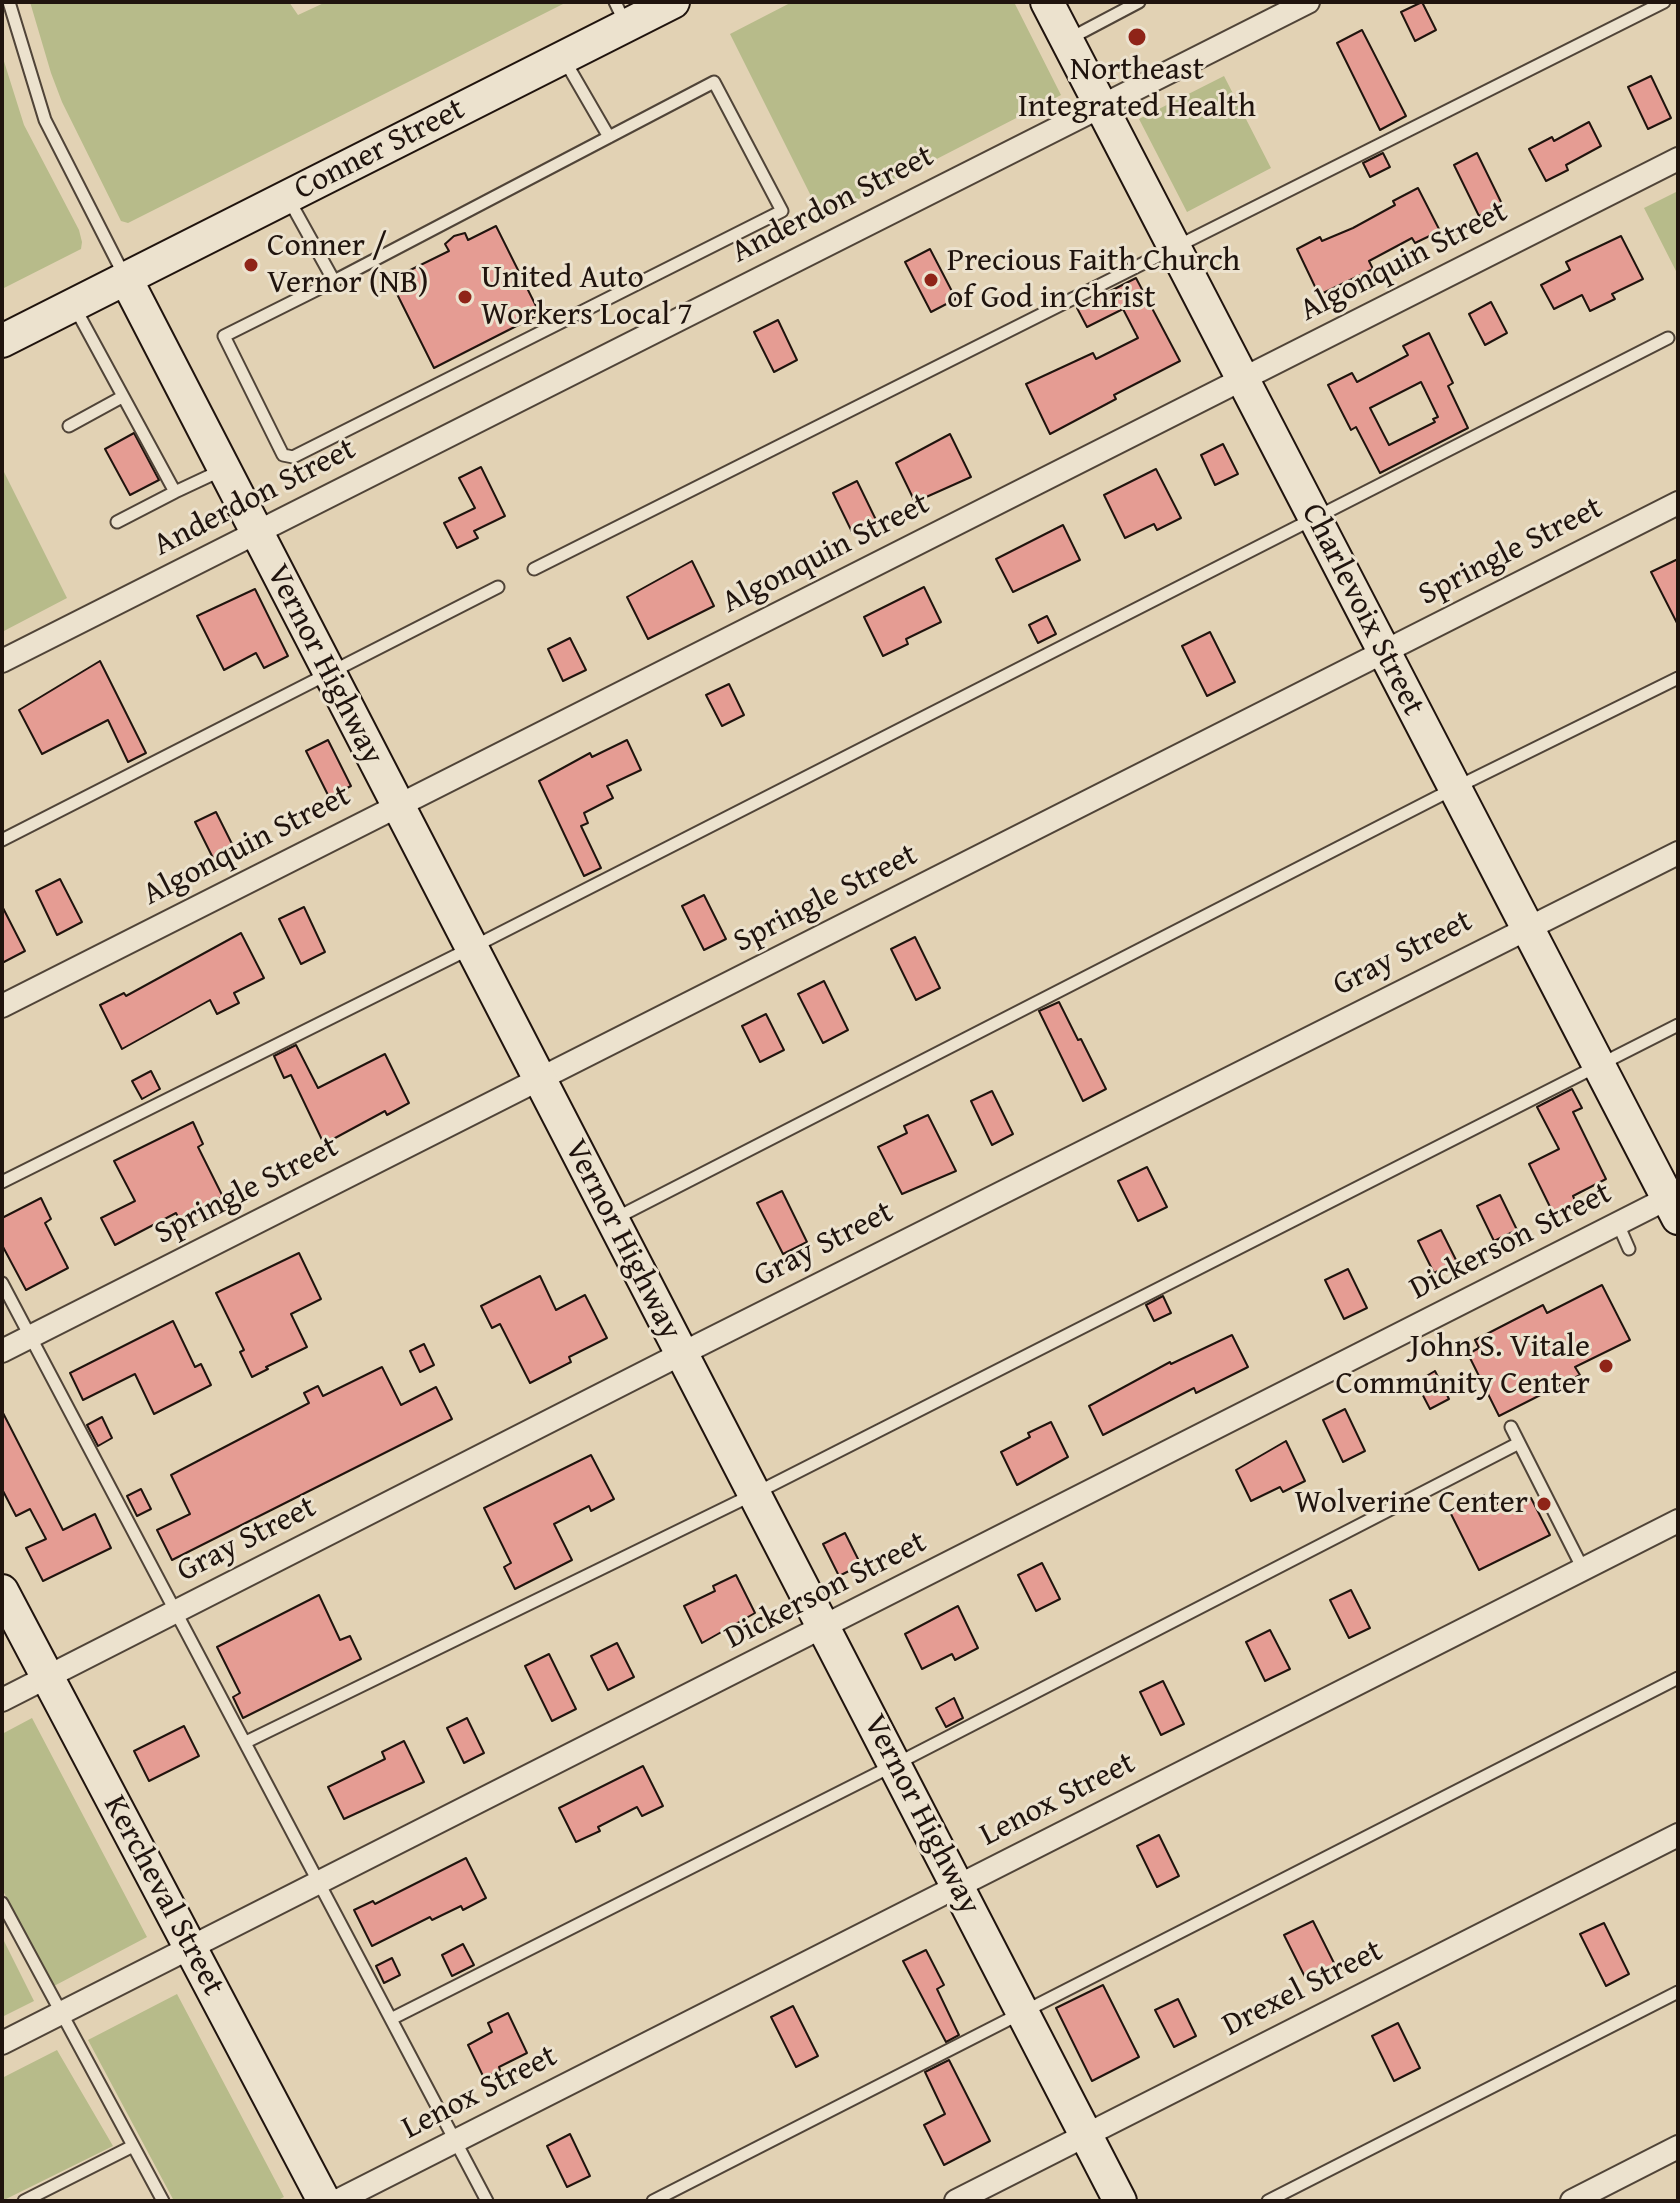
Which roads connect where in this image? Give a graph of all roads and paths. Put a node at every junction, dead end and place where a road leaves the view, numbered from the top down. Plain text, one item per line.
1 (9, 2) edge
2 (673, 2) edge
3 (1047, 2) edge
4 (1139, 2) edge
5 (1308, 2) edge
6 (1664, 2) edge
7 (621, 14) edge
8 (1066, 40) junction
9 (563, 58) junction
10 (1100, 105) junction
11 (609, 137) junction
12 (1678, 159) edge
13 (288, 197) junction
14 (1173, 246) junction
15 (126, 279) junction
16 (334, 281) junction
17 (73, 306) junction
18 (1668, 338) dead end
19 (2, 341) edge
20 (1243, 380) junction
21 (122, 397) junction
22 (69, 426) dead end
23 (223, 469) junction
24 (175, 492) junction
25 (1678, 503) edge
26 (1314, 518) junction
27 (117, 522) dead end
28 (256, 533) junction
29 (534, 569) dead end
30 (498, 587) dead end
31 (1384, 652) junction
32 (2, 661) edge
33 (328, 673) junction
34 (1678, 678) edge
35 (1455, 788) junction
36 (397, 806) junction
37 (2, 840) edge
38 (1678, 853) edge
39 (1526, 927) junction
40 (471, 948) junction
41 (2, 1006) edge
42 (1678, 1025) edge
43 (1598, 1065) junction
44 (539, 1080) junction
45 (2, 1182) edge
46 (1675, 1203) edge
47 (612, 1221) junction
48 (1618, 1224) junction
49 (1629, 1249) dead end
50 (2, 1283) edge
51 (30, 1337) junction
52 (2, 1351) edge
53 (681, 1354) junction
54 (1511, 1427) dead end
55 (1519, 1443) junction
56 (754, 1494) junction
57 (1678, 1521) edge
58 (1583, 1569) junction
59 (2, 1591) edge
60 (175, 1613) junction
61 (824, 1628) junction
62 (47, 1677) junction
63 (1678, 1678) edge
64 (2, 1700) edge
65 (246, 1742) junction
66 (894, 1765) junction
67 (1678, 1835) edge
68 (318, 1882) junction
69 (958, 1887) junction
70 (2, 1903) edge
71 (190, 1947) junction
72 (1678, 1992) edge
73 (61, 2013) junction
74 (1023, 2013) junction
75 (391, 2019) junction
76 (2, 2043) edge
77 (1086, 2135) junction
78 (456, 2141) junction
79 (133, 2146) junction
80 (1678, 2147) edge
81 (24, 2201) edge
82 (163, 2201) edge
83 (324, 2201) edge
84 (337, 2201) edge
85 (487, 2201) edge
86 (653, 2201) edge
87 (956, 2201) edge
88 (1120, 2201) edge
89 (1268, 2201) edge
90 (1572, 2201) edge

1 - 15 lane
2 - 7 street, Conner Street
3 - 8 street, Charlevoix Street
4 - 8 lane
5 - 10 street, Anderdon Street
6 - 14 lane
7 - 9 street, Conner Street
8 - 10 street, Charlevoix Street
9 - 11 lane
9 - 13 street, Conner Street
10 - 14 street, Charlevoix Street
10 - 28 street, Anderdon Street
11 - 16 lane
11 - 16 lane
12 - 20 street, Algonquin Street
13 - 15 street, Conner Street
13 - 16 lane
14 - 20 street, Charlevoix Street
14 - 29 lane
15 - 17 street, Conner Street
15 - 23 street, Vernor Highway
17 - 19 street, Conner Street
17 - 21 lane
18 - 26 lane
20 - 26 street, Charlevoix Street
20 - 36 street, Algonquin Street
21 - 22 lane
21 - 24 lane
23 - 24 lane
23 - 28 street, Vernor Highway
24 - 27 lane
25 - 31 street, Springle Street
26 - 31 street, Charlevoix Street
26 - 40 lane
28 - 32 street, Anderdon Street
28 - 33 street, Vernor Highway
30 - 33 lane
31 - 35 street, Charlevoix Street
31 - 44 street, Springle Street
33 - 36 street, Vernor Highway
33 - 37 lane
34 - 35 lane
35 - 39 street, Charlevoix Street
35 - 47 lane
36 - 40 street, Vernor Highway
36 - 41 street, Algonquin Street
38 - 39 street, Gray Street
39 - 43 street, Charlevoix Street
39 - 53 street, Gray Street
40 - 44 street, Vernor Highway
40 - 45 lane
42 - 43 lane
43 - 46 street, Charlevoix Street
43 - 56 lane
44 - 47 street, Vernor Highway
44 - 51 street, Springle Street
46 - 48 street, Dickerson Street
47 - 53 street, Vernor Highway
48 - 49 lane
48 - 61 street, Dickerson Street
50 - 51 lane
51 - 52 street, Springle Street
51 - 60 lane
53 - 56 street, Vernor Highway
53 - 60 street, Gray Street
54 - 55 lane
55 - 58 lane
55 - 66 lane
56 - 61 street, Vernor Highway
56 - 65 lane
57 - 58 street, Lenox Street
58 - 69 street, Lenox Street
59 - 62 street, Kercheval Street
60 - 62 street, Gray Street
60 - 65 lane
61 - 66 street, Vernor Highway
61 - 68 street, Dickerson Street
62 - 64 street, Gray Street
62 - 71 street, Kercheval Street
63 - 74 lane
65 - 68 lane
66 - 69 street, Vernor Highway
66 - 75 lane
67 - 77 street, Drexel Street
68 - 71 street, Dickerson Street
68 - 75 lane
69 - 74 street, Vernor Highway
69 - 78 street, Lenox Street
70 - 73 lane
71 - 73 street, Dickerson Street
71 - 83 street, Kercheval Street
72 - 89 lane
73 - 76 street, Dickerson Street
73 - 79 lane
74 - 77 street, Vernor Highway
74 - 86 lane
75 - 78 lane
77 - 87 street, Drexel Street
77 - 88 street, Vernor Highway
78 - 84 street, Lenox Street
78 - 85 lane
79 - 81 lane
79 - 82 lane
80 - 90 street

